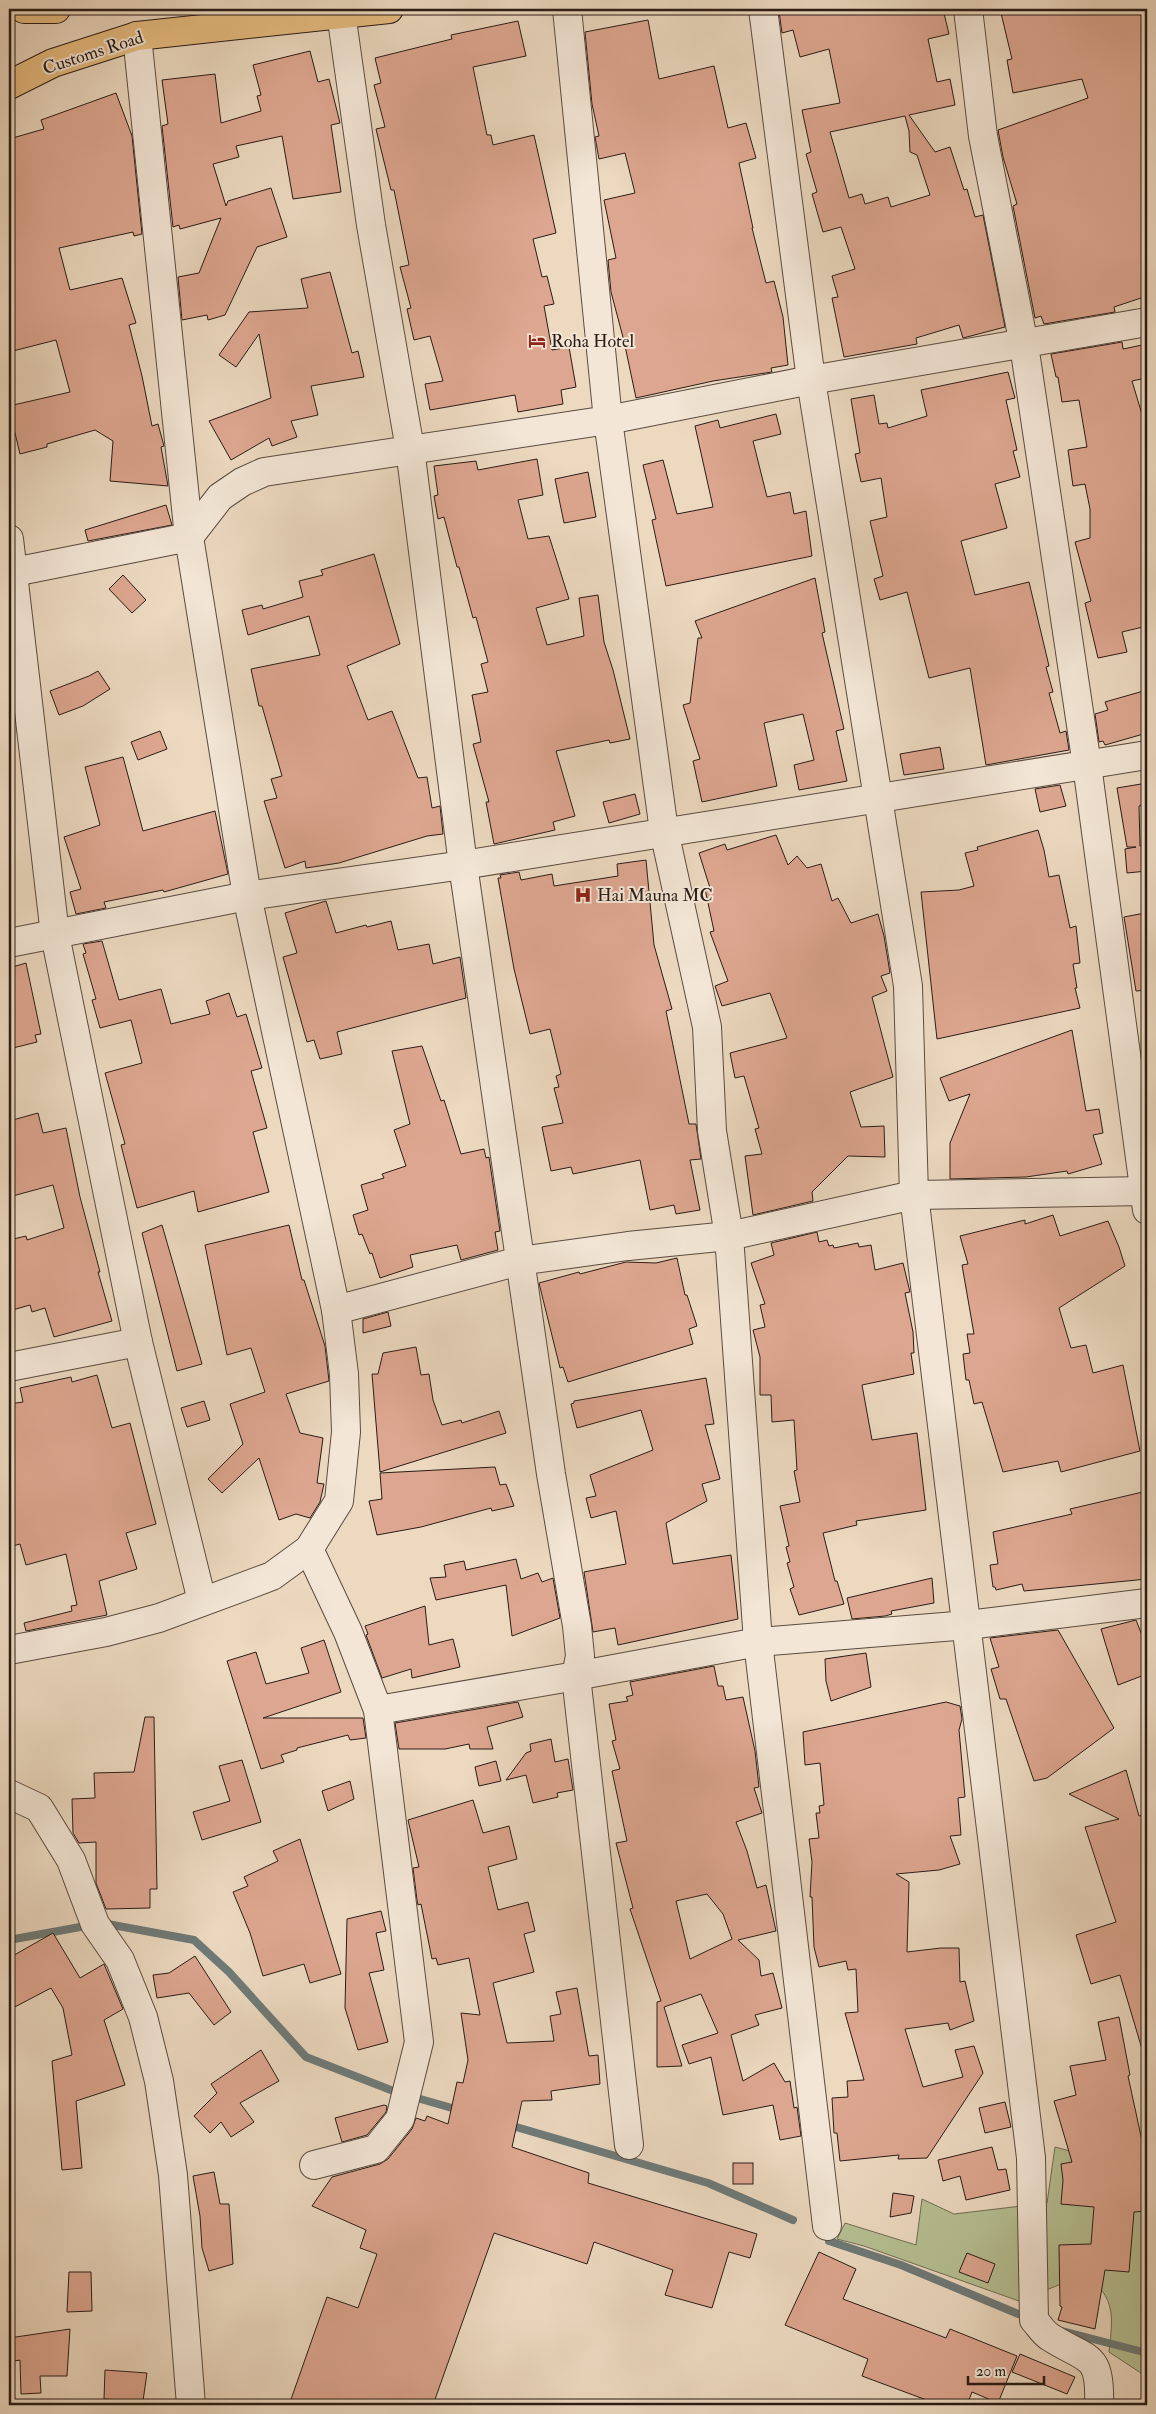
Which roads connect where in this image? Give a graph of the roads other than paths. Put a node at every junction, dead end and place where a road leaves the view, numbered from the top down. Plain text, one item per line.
1 (24, 9) edge
2 (56, 9) edge
3 (389, 9) edge
4 (567, 9) edge
5 (763, 9) edge
6 (968, 9) edge
7 (341, 13) junction
8 (137, 36) junction
9 (9, 85) edge
10 (1147, 322) edge
11 (1024, 345) junction
12 (811, 380) junction
13 (608, 420) junction
14 (410, 449) junction
15 (189, 537) junction
16 (9, 539) edge
17 (14, 572) junction
18 (1147, 756) edge
19 (1087, 765) junction
20 (878, 799) junction
21 (664, 831) junction
22 (463, 865) junction
23 (247, 896) junction
24 (55, 934) junction
25 (9, 943) edge
26 (914, 1195) junction
27 (1146, 1198) edge
28 (729, 1236) junction
29 (520, 1261) junction
30 (336, 1310) junction
31 (138, 1342) junction
32 (9, 1368) edge
33 (309, 1549) junction
34 (202, 1601) junction
35 (1147, 1603) edge
36 (968, 1625) junction
37 (758, 1642) junction
38 (9, 1650) edge
39 (576, 1676) junction
40 (378, 1710) junction
41 (9, 1794) edge
42 (629, 2145) dead end
43 (314, 2165) dead end
44 (827, 2226) dead end
45 (190, 2405) edge
46 (1100, 2405) edge

1 - 2 main road
3 - 7 main road, Customs Road
4 - 13 street
5 - 12 street
6 - 11 street
7 - 8 main road, Customs Road
7 - 14 street
8 - 9 main road, Customs Road
8 - 15 street
10 - 11 street
11 - 12 street
11 - 19 street
12 - 13 street
12 - 20 street
13 - 14 street
13 - 21 street
14 - 15 street
14 - 22 street
15 - 17 street
15 - 23 street
16 - 17 street
17 - 24 street
18 - 19 street
19 - 20 street
19 - 27 street
20 - 21 street
20 - 26 street
21 - 22 street
21 - 28 street
22 - 23 street
22 - 29 street
23 - 24 street
23 - 30 street
24 - 25 street
24 - 31 street
26 - 27 street
26 - 28 street
26 - 36 street
28 - 29 street
28 - 37 street
29 - 30 street
29 - 39 street
30 - 33 street
31 - 32 street
31 - 34 street
33 - 34 street
33 - 40 street
34 - 38 street
35 - 36 street
36 - 37 street
36 - 46 street
37 - 39 street
37 - 44 street
39 - 40 street
39 - 42 street
40 - 43 street
41 - 45 street

